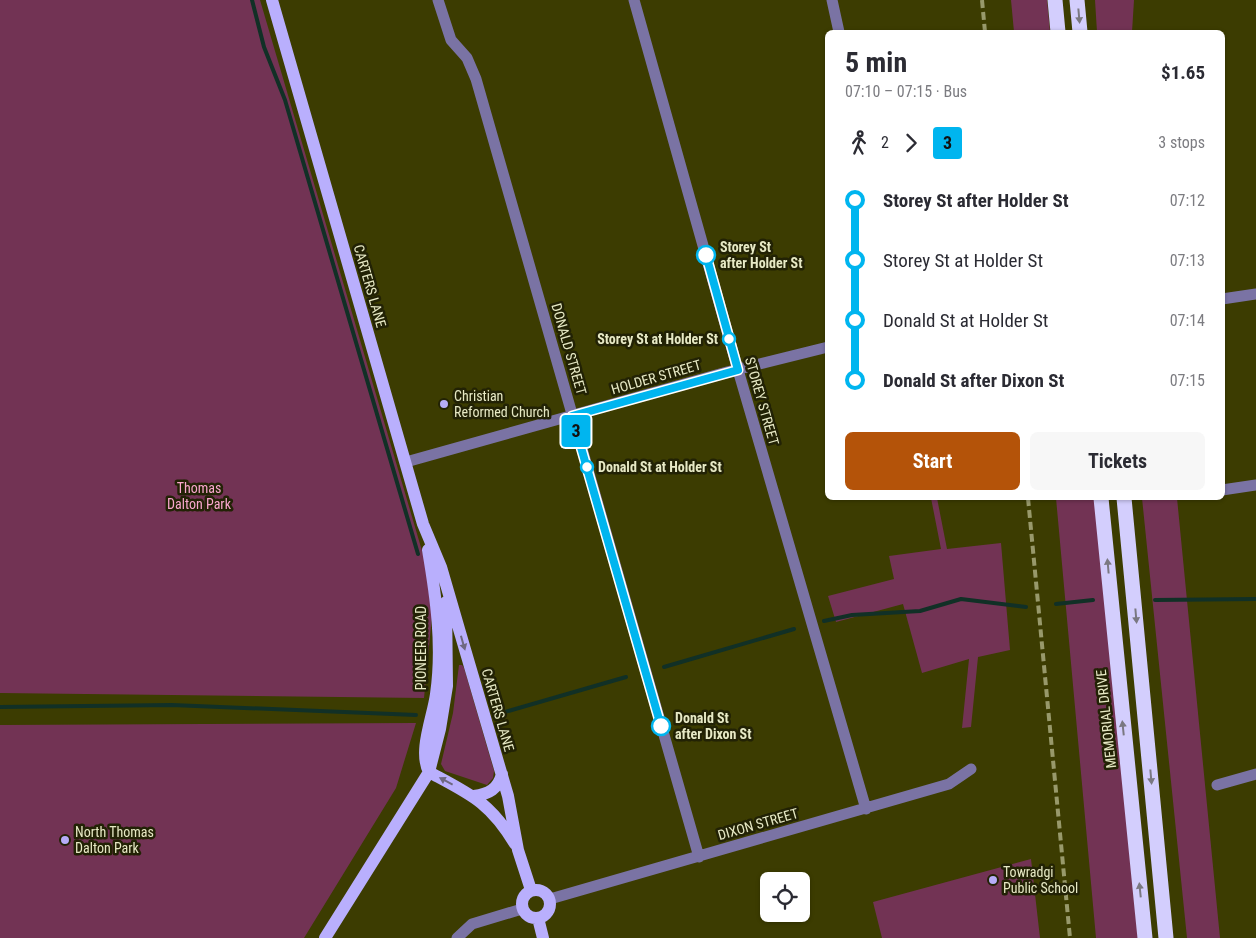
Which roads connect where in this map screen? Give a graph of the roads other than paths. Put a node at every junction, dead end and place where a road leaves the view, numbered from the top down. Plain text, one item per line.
1 (272, 0) edge
2 (438, 0) edge
3 (634, 0) edge
4 (832, 0) edge
5 (1055, 0) edge
6 (1077, 0) edge
7 (839, 30) edge
8 (1058, 30) edge
9 (1080, 30) edge
10 (1256, 294) edge
11 (1225, 299) edge
12 (825, 348) edge
13 (738, 370) junction
14 (572, 416) junction
15 (406, 462) junction
16 (1256, 485) edge
17 (1225, 490) edge
18 (1101, 500) edge
19 (1124, 500) edge
20 (423, 524) junction
21 (444, 580) junction
22 (448, 627) joint
23 (971, 768) dead end
24 (429, 772) junction
25 (502, 774) junction
26 (1256, 774) edge
27 (1217, 785) dead end
28 (474, 796) junction
29 (866, 809) junction
30 (518, 850) junction
31 (699, 857) junction
32 (531, 890) junction
33 (550, 900) junction
34 (522, 909) junction
35 (538, 918) junction
36 (325, 938) edge
37 (457, 938) edge
38 (543, 938) edge
39 (1145, 938) edge
40 (1166, 938) edge

1 - 15 main road, CARTERS LANE
2 - 14 street, DONALD STREET
3 - 13 street, STOREY STREET
4 - 7 street
5 - 8 highway
6 -> 9 highway
10 - 11 street
12 - 13 street, HOLDER STREET
13 - 14 street, HOLDER STREET
13 - 29 street, STOREY STREET
14 - 15 street, HOLDER STREET
14 - 31 street, DONALD STREET
15 - 20 main road, CARTERS LANE
16 - 17 street
39 -> 18 highway, MEMORIAL DRIVE
19 -> 40 highway
20 - 21 main road, CARTERS LANE
20 - 24 main road, PIONEER ROAD
21 - 22 main road, CARTERS LANE
21 -> 25 main road, CARTERS LANE
22 - 24 main road, PIONEER ROAD
23 - 29 street, DIXON STREET
28 -> 24 main road, CARTERS LANE
24 - 36 main road, PIONEER ROAD
25 - 28 main road
25 - 30 main road, CARTERS LANE
26 - 27 street
28 - 30 main road, CARTERS LANE
29 - 31 street, DIXON STREET
30 - 32 main road, CARTERS LANE
31 - 33 street, DIXON STREET
32 - 33 main road
32 - 34 main road
33 - 35 main road
34 - 35 main road
34 - 37 street
35 - 38 main road

